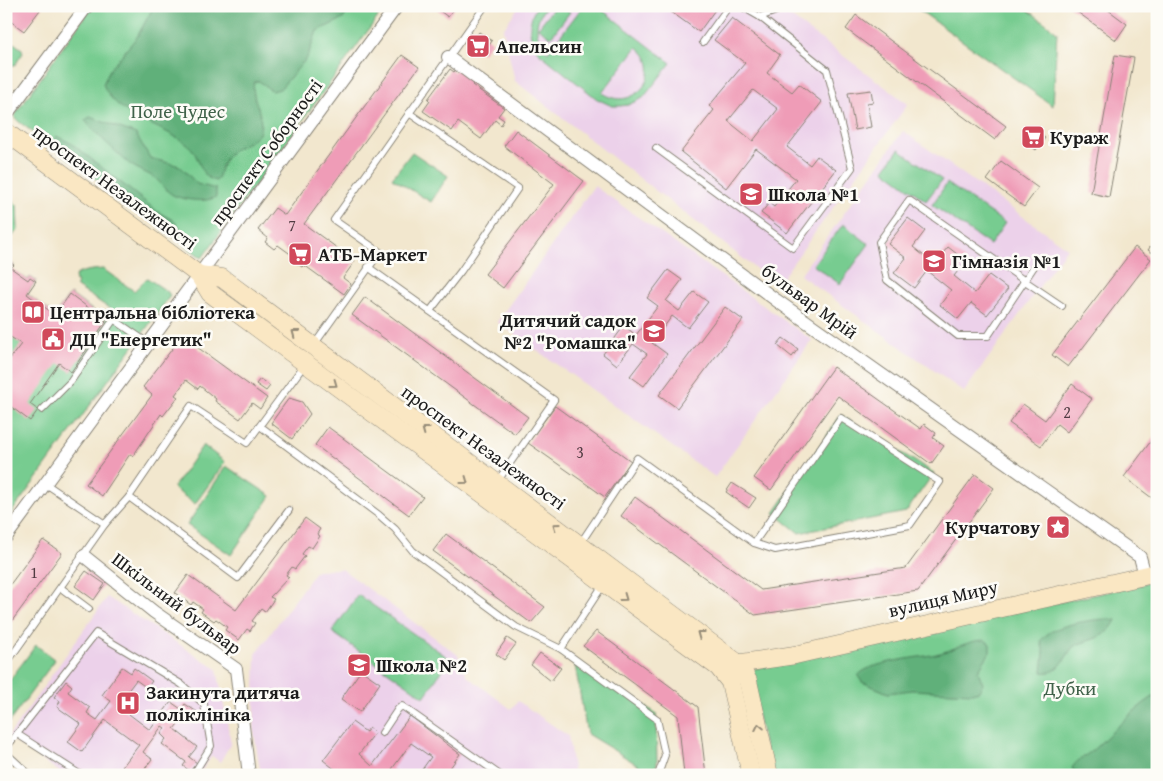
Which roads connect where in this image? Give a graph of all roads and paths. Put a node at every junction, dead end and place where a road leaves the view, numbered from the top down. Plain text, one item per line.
1 (87, 6) edge
2 (397, 6) edge
3 (485, 6) edge
4 (729, 6) edge
5 (740, 6) edge
6 (780, 6) edge
7 (760, 17) junction
8 (703, 42) dead end
9 (448, 57) junction
10 (409, 113) junction
11 (6, 115) edge
12 (6, 132) edge
13 (656, 148) dead end
14 (1035, 264) dead end
15 (368, 267) junction
16 (199, 275) junction
17 (1025, 282) junction
18 (1062, 306) dead end
19 (430, 310) junction
20 (106, 314) dead end
21 (114, 319) junction
22 (148, 343) junction
23 (313, 346) junction
24 (306, 363) junction
25 (42, 410) dead end
26 (260, 426) junction
27 (496, 482) junction
28 (46, 484) junction
29 (129, 497) junction
30 (289, 510) dead end
31 (105, 524) junction
32 (6, 537) edge
33 (580, 544) junction
34 (754, 544) junction
35 (84, 556) junction
36 (1151, 574) edge
37 (605, 583) junction
38 (61, 588) junction
39 (90, 609) dead end
40 (561, 649) junction
41 (6, 664) edge
42 (739, 664) junction
43 (718, 667) junction
44 (382, 733) dead end
45 (17, 734) junction
46 (6, 748) edge
47 (6, 753) edge
48 (30, 775) edge
49 (81, 775) edge
50 (193, 775) edge
51 (249, 775) edge
52 (500, 775) edge
53 (658, 775) edge
54 (751, 775) edge
55 (769, 775) edge

1 - 11 street
2 - 16 street, проспект Соборності
3 - 9 lane
4 - 8 lane
5 - 7 lane
6 - 7 lane
7 - 13 lane
9 - 10 lane
9 - 36 street, бульвар Мрій
10 - 15 lane
10 - 19 lane
12 - 16 street, проспект Незалежності
14 - 17 lane
15 - 19 lane
15 - 23 lane
16 - 22 street, проспект Соборності
23 -> 16 street, проспект Незалежності
16 - 24 street, проспект Незалежності
17 - 17 lane
17 - 18 lane
19 - 27 lane
20 - 21 lane
21 - 22 lane
21 - 25 lane
22 - 28 street, проспект Соборності
27 -> 23 street, проспект Незалежності
24 - 26 lane
24 -> 37 street, проспект Незалежності
26 - 29 lane
26 - 40 lane
33 -> 27 street, проспект Незалежності
28 - 31 lane
28 - 32 street, проспект Соборності
29 - 30 lane
29 - 31 lane
31 - 35 lane
33 - 34 lane
42 -> 33 street, проспект Незалежності
34 - 34 lane
35 - 38 lane
35 - 51 street, Шкільний бульвар
36 - 42 street, вулиця Миру
37 - 40 lane
37 -> 43 street, проспект Незалежності
38 - 39 lane
38 - 41 lane
40 - 53 lane
42 - 43 street, вулиця Миру
55 -> 42 street
43 - 54 street
44 - 52 lane
45 - 46 lane
45 - 49 lane
45 - 50 lane
47 - 48 lane

